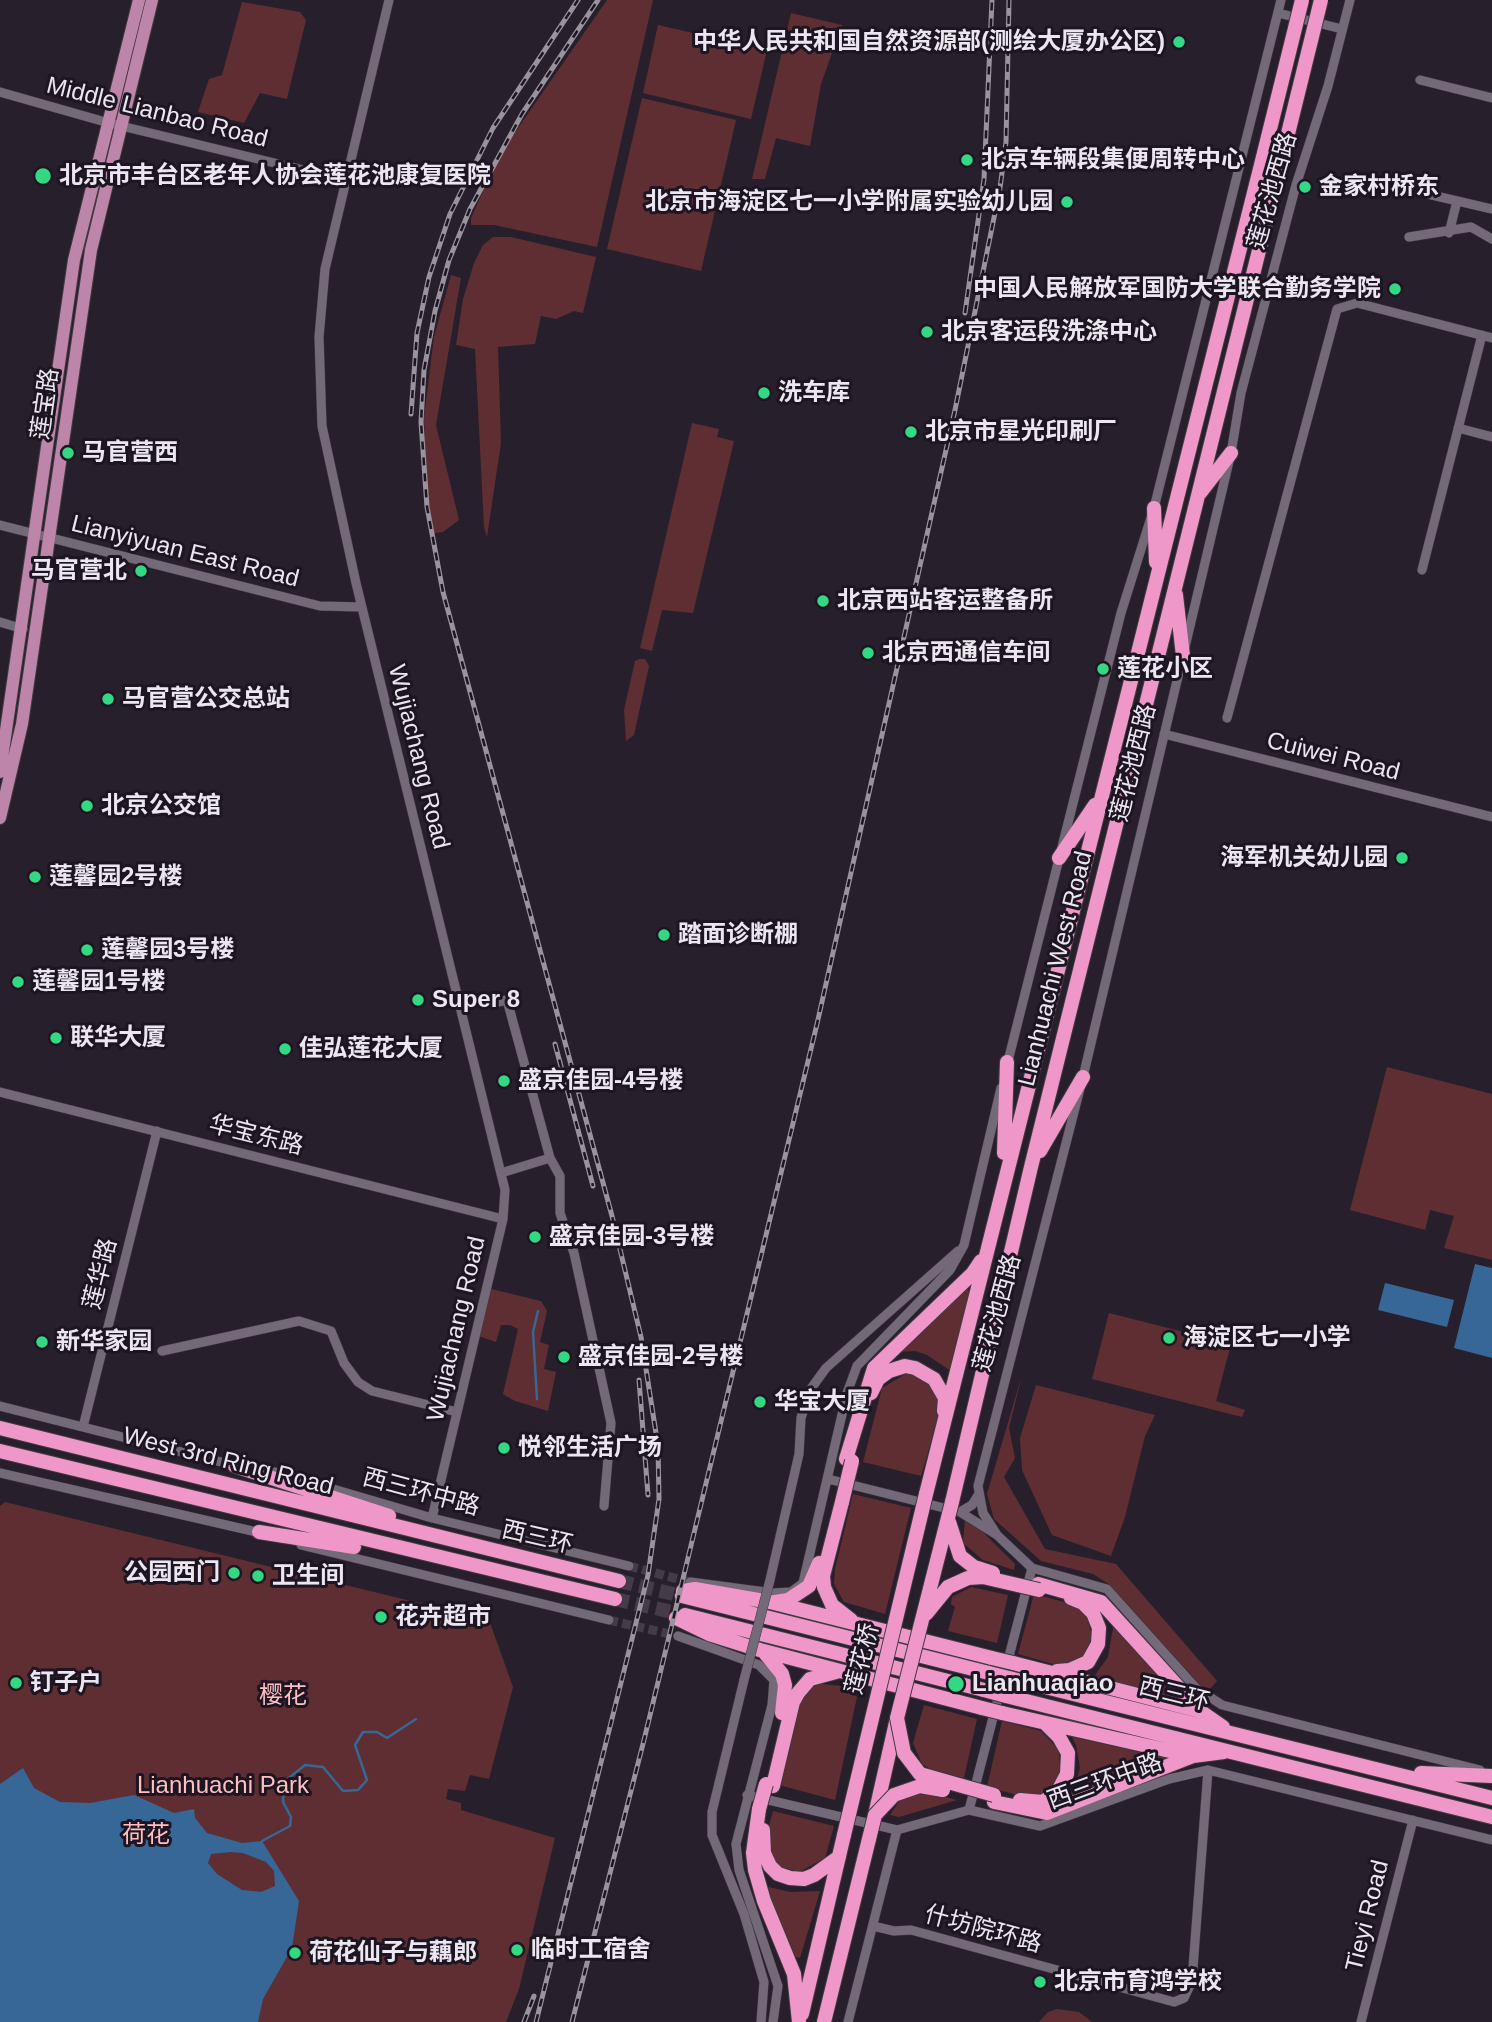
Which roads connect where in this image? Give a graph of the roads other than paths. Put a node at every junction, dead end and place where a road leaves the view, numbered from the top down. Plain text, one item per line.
1 (139, 0) edge
2 (152, 0) edge
3 (389, 0) edge
4 (1282, 0) edge
5 (1302, 0) edge
6 (1321, 0) edge
7 (1350, 0) edge
8 (1278, 13) junction
9 (1342, 29) junction
10 (1420, 80) dead end
11 (0, 92) edge
12 (1492, 99) edge
13 (115, 125) junction
14 (345, 180) junction
15 (1423, 192) dead end
16 (1457, 201) junction
17 (1492, 209) edge
18 (1449, 233) junction
19 (1409, 237) dead end
20 (1492, 239) edge
21 (1482, 335) junction
22 (1492, 338) edge
23 (1458, 428) junction
24 (1492, 437) edge
25 (1231, 453) junction
26 (1197, 496) junction
27 (1154, 508) junction
28 (0, 525) edge
29 (42, 536) junction
30 (1422, 570) dead end
31 (1156, 579) junction
32 (1175, 585) junction
33 (362, 607) junction
34 (0, 622) edge
35 (23, 629) junction
36 (1183, 656) junction
37 (1227, 718) dead end
38 (1164, 734) junction
39 (0, 772) edge
40 (1101, 795) junction
41 (1492, 817) edge
42 (0, 818) edge
43 (1059, 858) junction
44 (489, 1003) dead end
45 (1007, 1062) junction
46 (1083, 1077) junction
47 (0, 1092) edge
48 (157, 1131) junction
49 (550, 1158) junction
50 (1031, 1167) junction
51 (501, 1173) junction
52 (1003, 1182) junction
53 (503, 1219) junction
54 (964, 1245) junction
55 (989, 1248) junction
56 (162, 1351) dead end
57 (0, 1406) edge
58 (457, 1412) junction
59 (82, 1427) junction
60 (944, 1427) junction
61 (0, 1428) edge
62 (0, 1451) edge
63 (849, 1460) junction
64 (235, 1466) junction
65 (0, 1473) edge
66 (828, 1479) junction
67 (926, 1494) joint
68 (979, 1494) junction
69 (840, 1500) junction
70 (604, 1506) dead end
71 (953, 1510) junction
72 (432, 1518) junction
73 (259, 1532) junction
74 (997, 1535) junction
75 (444, 1540) junction
76 (441, 1558) junction
77 (629, 1566) tunnel mouth
78 (1032, 1568) junction
79 (619, 1581) tunnel mouth
80 (1038, 1587) junction
81 (685, 1590) junction
82 (615, 1600) tunnel mouth
83 (771, 1602) junction
84 (923, 1618) junction
85 (609, 1620) tunnel mouth
86 (865, 1627) junction
87 (678, 1636) tunnel mouth
88 (760, 1650) junction
89 (990, 1666) junction
90 (840, 1671) junction
91 (1041, 1671) junction
92 (1200, 1711) junction
93 (897, 1718) junction
94 (1044, 1722) junction
95 (1233, 1733) junction
96 (1233, 1751) junction
97 (1193, 1756) junction
98 (1208, 1770) junction
99 (1392, 1772) junction
100 (1492, 1774) edge
101 (769, 1785) junction
102 (747, 1795) junction
103 (994, 1798) junction
104 (1492, 1798) edge
105 (1454, 1806) junction
106 (763, 1809) junction
107 (969, 1810) junction
108 (875, 1815) junction
109 (1492, 1817) edge
110 (1413, 1820) junction
111 (1492, 1824) edge
112 (897, 1830) junction
113 (1492, 1840) edge
114 (839, 1857) junction
115 (744, 1914) junction
116 (755, 1914) junction
117 (873, 1926) junction
118 (830, 2001) junction
119 (761, 2022) edge
120 (773, 2022) edge
121 (800, 2022) edge
122 (824, 2022) edge
123 (831, 2022) edge
124 (848, 2022) edge
125 (1361, 2022) edge

1 - 13 main road, 莲宝路
2 - 13 main road, 莲宝路
3 - 14 street, Wujiachang Road
4 - 8 street, 莲花池西路
5 - 31 highway, Lianhuachi West Road, bridge
6 - 26 highway, Lianhuachi West Road, bridge
7 - 9 street, 莲花池西路
8 - 9 street
8 - 27 street, 莲花池西路
9 - 25 street, 莲花池西路
10 - 12 street
11 - 13 street, Middle Lianbao Road
13 - 14 street, Middle Lianbao Road
13 - 29 main road, 莲宝路
14 - 33 street, Wujiachang Road
15 - 16 street
16 - 17 street
16 - 18 street
18 - 19 street
18 - 20 street
21 - 22 street
21 - 23 street
21 - 37 street
23 - 24 street
23 - 30 street
25 - 26 highway
25 - 36 street, 莲花池西路
26 - 32 highway, Lianhuachi West Road
27 - 31 highway
27 - 43 street, 莲花池西路
28 - 29 street, Lianyiyuan East Road
29 - 33 street, Lianyiyuan East Road
29 - 35 main road, 莲宝路
29 - 42 main road, 莲宝路
31 - 40 highway, Lianhuachi West Road
32 - 36 highway
32 - 50 highway, Lianhuachi West Road
33 - 51 street, Wujiachang Road
34 - 35 street
35 - 39 main road, 莲宝路
36 - 38 street, 莲花池西路
38 - 41 street, Cuiwei Road
38 - 46 street, 莲花池西路
40 - 43 highway
40 - 52 highway, Lianhuachi West Road
43 - 45 street, 莲花池西路
44 - 49 street
45 - 52 highway
45 - 54 street, 莲花池西路
46 - 50 highway
46 - 68 street, 莲花池西路
47 - 48 street, 华宝东路
48 - 53 street, 华宝东路
48 - 59 street, 莲华路
49 - 51 street
49 - 70 street
50 - 71 highway, Lianhuachi West Road
51 - 53 street, Wujiachang Road
52 - 55 highway, Lianhuachi West Road
53 - 58 street, Wujiachang Road
54 - 66 street, 莲花池西路
54 - 115 street, bridge
55 - 60 highway, Lianhuachi West Road
55 - 63 highway
56 - 58 street
57 - 59 street, 西三环中路
58 - 72 street, Wujiachang Road
59 - 64 street, 西三环中路
60 - 63 highway
60 - 67 highway, Lianhuachi West Road
61 - 75 highway, West 3rd Ring Road
62 - 76 highway, West 3rd Ring Road
63 - 69 highway, bridge
64 - 72 street, 西三环中路
64 - 75 highway
65 - 73 street
66 - 71 street
66 - 81 street
67 - 114 highway, 莲花桥, bridge
68 - 71 street
68 - 74 street, 莲花池西路
69 - 83 highway
69 - 86 highway
71 - 74 street
71 - 80 highway, bridge
71 - 84 highway, bridge
72 - 77 street, 西三环中路
73 - 76 highway
73 - 85 street
74 - 78 street
75 - 79 highway, 西三环
76 - 82 highway, 西三环
78 - 100 street
78 - 107 street
80 - 84 highway, bridge
80 - 91 highway
80 - 92 highway
81 - 83 highway
81 - 89 highway, 西三环
83 - 86 highway
84 - 93 highway, bridge
86 - 89 highway
87 - 102 street
88 - 90 highway
88 - 96 highway, 西三环, bridge
88 - 101 highway
89 - 91 highway, bridge
89 - 95 highway, 西三环, bridge
90 - 94 highway, bridge
90 - 101 highway
91 - 92 highway
92 - 95 highway
93 - 103 highway, bridge
93 - 108 highway, bridge
94 - 97 highway
94 - 103 highway
95 - 99 highway, 西三环
96 - 97 highway
96 - 105 highway
97 - 103 highway
98 - 107 street, 西三环中路
98 - 110 street, 西三环中路
98 - 117 street, 什坊院环路
99 - 100 highway
99 - 104 highway, 西三环
101 - 106 highway
102 - 112 street, 西三环中路
102 - 116 street
103 - 108 highway, bridge
105 - 109 highway
105 - 111 highway
106 - 114 highway
106 - 121 highway
107 - 112 street, 西三环中路
108 - 118 highway, bridge
110 - 113 street, 西三环中路
110 - 125 street, Tieyi Road
112 - 117 street
114 - 121 highway, 莲花桥
115 - 116 street
115 - 119 street
116 - 120 street
117 - 124 street
118 - 122 highway
118 - 123 highway

